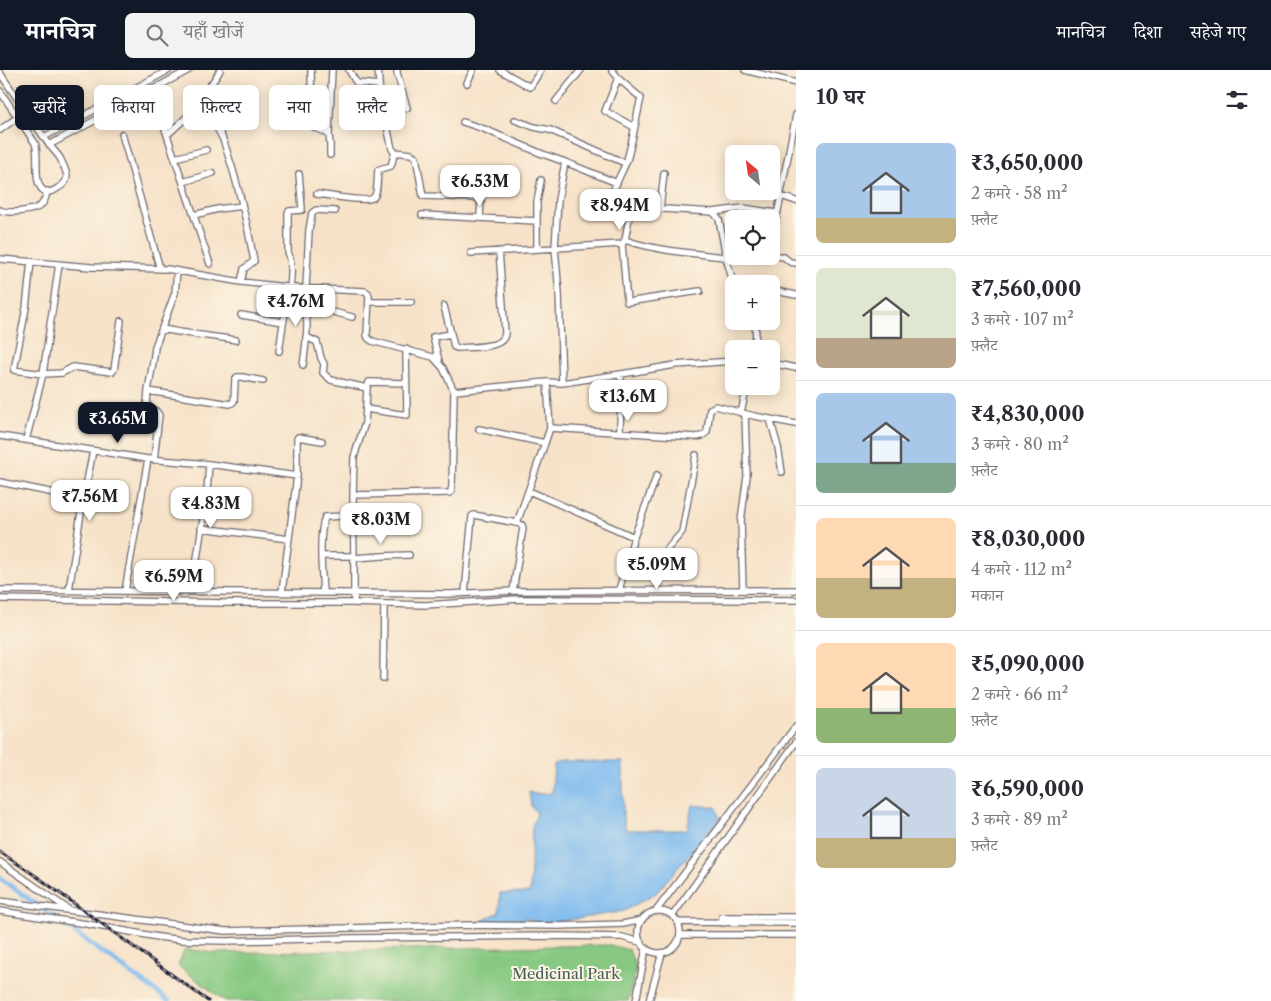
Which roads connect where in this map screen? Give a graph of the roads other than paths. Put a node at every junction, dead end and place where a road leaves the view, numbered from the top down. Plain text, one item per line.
1 (169, 70) edge
2 (190, 70) edge
3 (220, 70) edge
4 (312, 70) edge
5 (332, 70) edge
6 (349, 70) edge
7 (378, 70) edge
8 (397, 70) edge
9 (473, 70) edge
10 (541, 70) edge
11 (581, 70) edge
12 (612, 70) edge
13 (745, 70) edge
14 (504, 71) edge
15 (0, 73) edge
16 (618, 78) junction
17 (796, 83) edge
18 (467, 84) dead end
19 (162, 85) edge
20 (378, 85) joint
21 (0, 91) edge
22 (15, 95) edge
23 (556, 101) dead end
24 (407, 108) dead end
25 (15, 112) edge
26 (796, 116) edge
27 (15, 118) edge
28 (183, 120) edge
29 (515, 120) dead end
30 (94, 121) edge
31 (463, 122) dead end
32 (634, 127) junction
33 (0, 130) edge
34 (27, 130) edge
35 (39, 130) edge
36 (165, 130) edge
37 (388, 130) edge
38 (122, 134) dead end
39 (167, 135) junction
40 (329, 135) junction
41 (44, 137) junction
42 (49, 145) junction
43 (206, 150) dead end
44 (395, 152) junction
45 (330, 155) dead end
46 (174, 158) junction
47 (565, 162) junction
48 (626, 163) junction
49 (213, 173) dead end
50 (664, 173) dead end
51 (299, 174) dead end
52 (542, 180) dead end
53 (183, 182) junction
54 (617, 183) junction
55 (47, 192) junction
56 (317, 194) dead end
57 (782, 196) junction
58 (796, 201) edge
59 (242, 206) junction
60 (631, 207) junction
61 (660, 209) junction
62 (0, 210) edge
63 (725, 210) edge
64 (728, 210) edge
65 (756, 210) edge
66 (778, 210) edge
67 (335, 211) dead end
68 (713, 212) junction
69 (194, 215) junction
70 (422, 215) dead end
71 (480, 217) junction
72 (537, 221) junction
73 (624, 242) junction
74 (554, 248) junction
75 (537, 249) junction
76 (499, 251) junction
77 (725, 252) edge
78 (471, 253) dead end
79 (725, 257) edge
80 (780, 257) edge
81 (0, 259) edge
82 (31, 262) junction
83 (796, 263) edge
84 (59, 264) junction
85 (210, 264) dead end
86 (160, 269) junction
87 (177, 271) junction
88 (242, 282) junction
89 (293, 288) junction
90 (306, 288) junction
91 (700, 291) dead end
92 (780, 292) edge
93 (796, 295) edge
94 (368, 302) junction
95 (411, 302) dead end
96 (444, 306) dead end
97 (304, 308) junction
98 (241, 315) dead end
99 (352, 317) dead end
100 (121, 321) dead end
101 (283, 322) junction
102 (162, 329) junction
103 (451, 334) junction
104 (306, 337) junction
105 (236, 340) dead end
106 (406, 350) junction
107 (279, 351) dead end
108 (725, 361) edge
109 (439, 363) junction
110 (303, 365) dead end
111 (780, 365) edge
112 (796, 368) edge
113 (43, 374) junction
114 (621, 374) junction
115 (263, 381) dead end
116 (406, 382) junction
117 (546, 382) junction
118 (562, 383) junction
119 (367, 388) junction
120 (148, 391) junction
121 (454, 391) junction
122 (745, 395) edge
123 (366, 409) junction
124 (743, 413) junction
125 (770, 419) junction
126 (796, 424) edge
127 (550, 428) junction
128 (479, 429) dead end
129 (620, 432) junction
130 (0, 436) edge
131 (26, 440) junction
132 (322, 441) dead end
133 (545, 443) junction
134 (93, 451) junction
135 (696, 455) dead end
136 (151, 460) junction
137 (209, 464) junction
138 (782, 472) dead end
139 (657, 475) dead end
140 (297, 476) junction
141 (0, 482) edge
142 (528, 491) junction
143 (353, 495) junction
144 (84, 499) junction
145 (397, 513) dead end
146 (353, 515) junction
147 (517, 523) junction
148 (201, 528) junction
149 (634, 537) junction
150 (289, 538) junction
151 (409, 555) dead end
152 (322, 556) junction
153 (354, 557) junction
154 (628, 560) junction
155 (0, 590) edge
156 (69, 590) junction
157 (619, 590) junction
158 (743, 590) junction
159 (796, 590) edge
160 (125, 591) junction
161 (516, 591) junction
162 (192, 592) junction
163 (282, 592) junction
164 (323, 592) junction
165 (354, 592) junction
166 (465, 593) junction
167 (0, 599) edge
168 (519, 600) junction
169 (796, 600) edge
170 (354, 603) junction
171 (384, 604) junction
172 (383, 679) dead end
173 (796, 726) edge
174 (796, 742) edge
175 (0, 862) edge
176 (0, 900) edge
177 (67, 910) junction
178 (0, 911) edge
179 (656, 911) junction
180 (673, 916) junction
181 (796, 917) edge
182 (642, 920) junction
183 (678, 922) junction
184 (723, 923) junction
185 (796, 923) edge
186 (680, 935) junction
187 (796, 935) edge
188 (640, 942) junction
189 (646, 948) junction
190 (662, 953) junction
191 (636, 1001) edge
192 (649, 1001) edge

1 - 41 street
2 - 19 street
3 - 59 street
4 - 40 street
5 - 40 street
6 - 20 street
7 - 20 street
8 - 24 street
9 - 18 street
10 - 14 street
11 - 23 street
12 - 16 street
13 - 17 street
15 - 22 street
16 - 32 street
16 - 32 street
21 - 25 street
26 - 57 street
27 - 33 street
28 - 39 street
29 - 48 street
30 - 42 street
31 - 47 street
32 - 48 street
34 - 55 street
35 - 41 street
36 - 39 street
37 - 44 street
38 - 86 street
39 - 46 street
40 - 45 street
41 - 42 street
42 - 55 street
43 - 46 street
44 - 56 street
44 - 71 street
46 - 53 street
47 - 54 street
47 - 74 street
48 - 54 street
49 - 53 street
50 - 61 street
51 - 89 street
52 - 72 street
53 - 69 street
54 - 60 street
55 - 62 street
57 - 58 street
57 - 66 street
59 - 69 street
59 - 88 street
60 - 61 street
60 - 73 street
61 - 68 street
63 - 68 street
64 - 65 street
67 - 90 street
68 - 77 street
69 - 85 street
70 - 71 street
71 - 72 street
72 - 75 street
73 - 74 street
73 - 79 street
73 - 91 street
74 - 75 street
74 - 118 street
75 - 76 street
76 - 78 street
76 - 103 street
80 - 83 street
81 - 82 street
82 - 84 street
82 - 113 street
84 - 86 street
84 - 113 street
86 - 87 street
87 - 88 street
87 - 102 street
88 - 89 street
89 - 90 street
89 - 97 street
89 - 101 street
90 - 94 street
92 - 93 street
94 - 95 street
94 - 106 street
96 - 103 street
97 - 99 street
97 - 104 street
98 - 101 street
100 - 113 street
101 - 107 street
102 - 105 street
102 - 120 street
103 - 109 street
104 - 110 street
104 - 119 street
106 - 109 street
106 - 116 street
108 - 114 street
109 - 121 street
111 - 112 street
113 - 131 street
114 - 118 street
114 - 129 street
115 - 120 street
116 - 119 street
116 - 123 street
117 - 118 street
117 - 121 street
117 - 127 street
119 - 123 street
120 - 136 street
121 - 143 street
122 - 124 street
123 - 143 street
124 - 125 street
124 - 129 street
124 - 158 street
125 - 126 street
125 - 138 street
127 - 129 street
127 - 133 street
128 - 133 street
130 - 131 street
131 - 134 street
132 - 140 street
133 - 142 street
134 - 136 street
134 - 144 street
135 - 154 street
136 - 137 street
136 - 160 street
137 - 140 street
137 - 148 street
139 - 149 street
140 - 150 street
141 - 144 street
142 - 147 street
142 - 149 street
143 - 146 street
144 - 156 street
145 - 146 street
146 - 152 street
146 - 153 street
147 - 161 street
147 - 166 street
148 - 150 street
148 - 162 street
149 - 154 street
150 - 163 street
151 - 153 street
152 - 153 street
152 - 164 street
153 - 165 street
154 - 157 street
155 - 156 street
156 - 160 street
157 - 158 street
157 - 161 street
158 - 159 street
160 - 162 street
161 - 166 street
161 - 168 street
162 - 163 street
163 - 164 street
164 - 165 street
165 - 166 street
165 - 170 street
167 - 170 street
168 - 169 street
168 - 171 street
170 - 171 street
171 - 172 street
173 - 179 street
174 - 180 street
175 - 177 street
176 - 177 street
177 - 182 street
178 - 188 street
179 - 180 street
179 - 182 street
180 - 183 street
181 - 184 street
182 - 188 street
183 - 184 street
183 - 186 street
184 - 185 street
186 - 187 street
186 - 190 street
188 - 189 street
189 - 190 street
189 - 191 street
190 - 192 street

